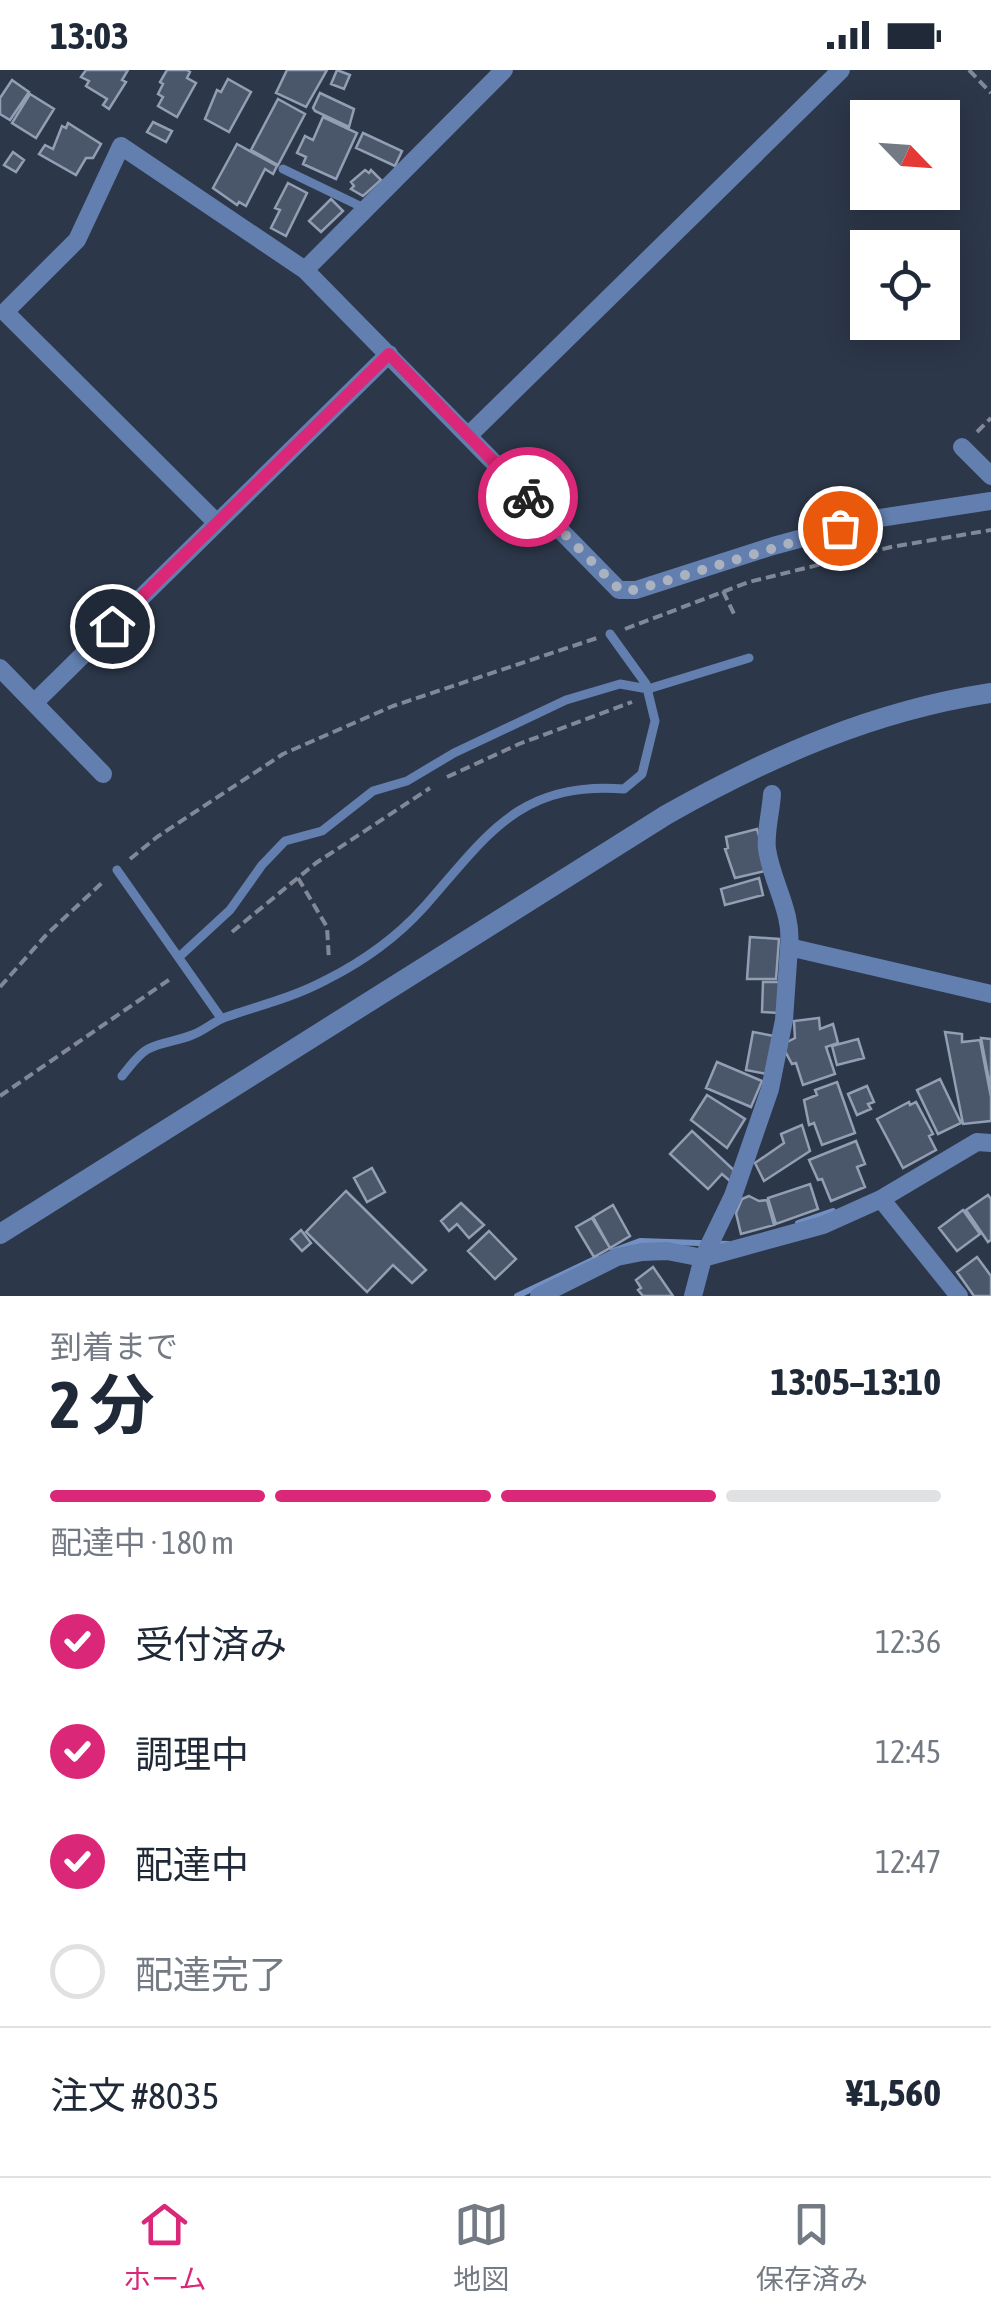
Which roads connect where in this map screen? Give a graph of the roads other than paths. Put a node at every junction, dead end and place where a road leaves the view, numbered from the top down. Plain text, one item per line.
1 (504, 70) edge
2 (841, 70) edge
3 (283, 169) dead end
4 (364, 208) junction
5 (305, 270) junction
6 (389, 354) junction
7 (468, 435) junction
8 (962, 447) dead end
9 (991, 476) edge
10 (991, 502) edge
11 (218, 522) junction
12 (610, 634) road end
13 (749, 658) dead end
14 (0, 668) edge
15 (648, 692) junction
16 (991, 693) edge
17 (34, 703) junction
18 (103, 774) dead end
19 (772, 794) dead end
20 (117, 870) road end
21 (789, 947) junction
22 (178, 957) junction
23 (991, 994) edge
24 (222, 1018) junction
25 (122, 1076) dead end
26 (991, 1143) edge
27 (881, 1198) junction
28 (0, 1234) edge
29 (703, 1258) junction
30 (539, 1296) edge
31 (693, 1296) edge
32 (959, 1296) edge

1 - 4 street
2 - 7 street
3 - 4 lane
4 - 5 street
5 - 6 street
5 - 11 street
6 - 7 street
6 - 11 street
7 - 10 street
8 - 9 street
11 - 17 street
12 - 15 lane
13 - 15 lane
14 - 17 street
15 - 22 lane
15 - 24 lane
16 - 28 street
17 - 18 street
19 - 21 street
20 - 22 lane
21 - 23 street
21 - 29 street
22 - 24 lane
24 - 25 lane
26 - 27 street
27 - 29 street
27 - 32 street
29 - 30 street
29 - 31 street

